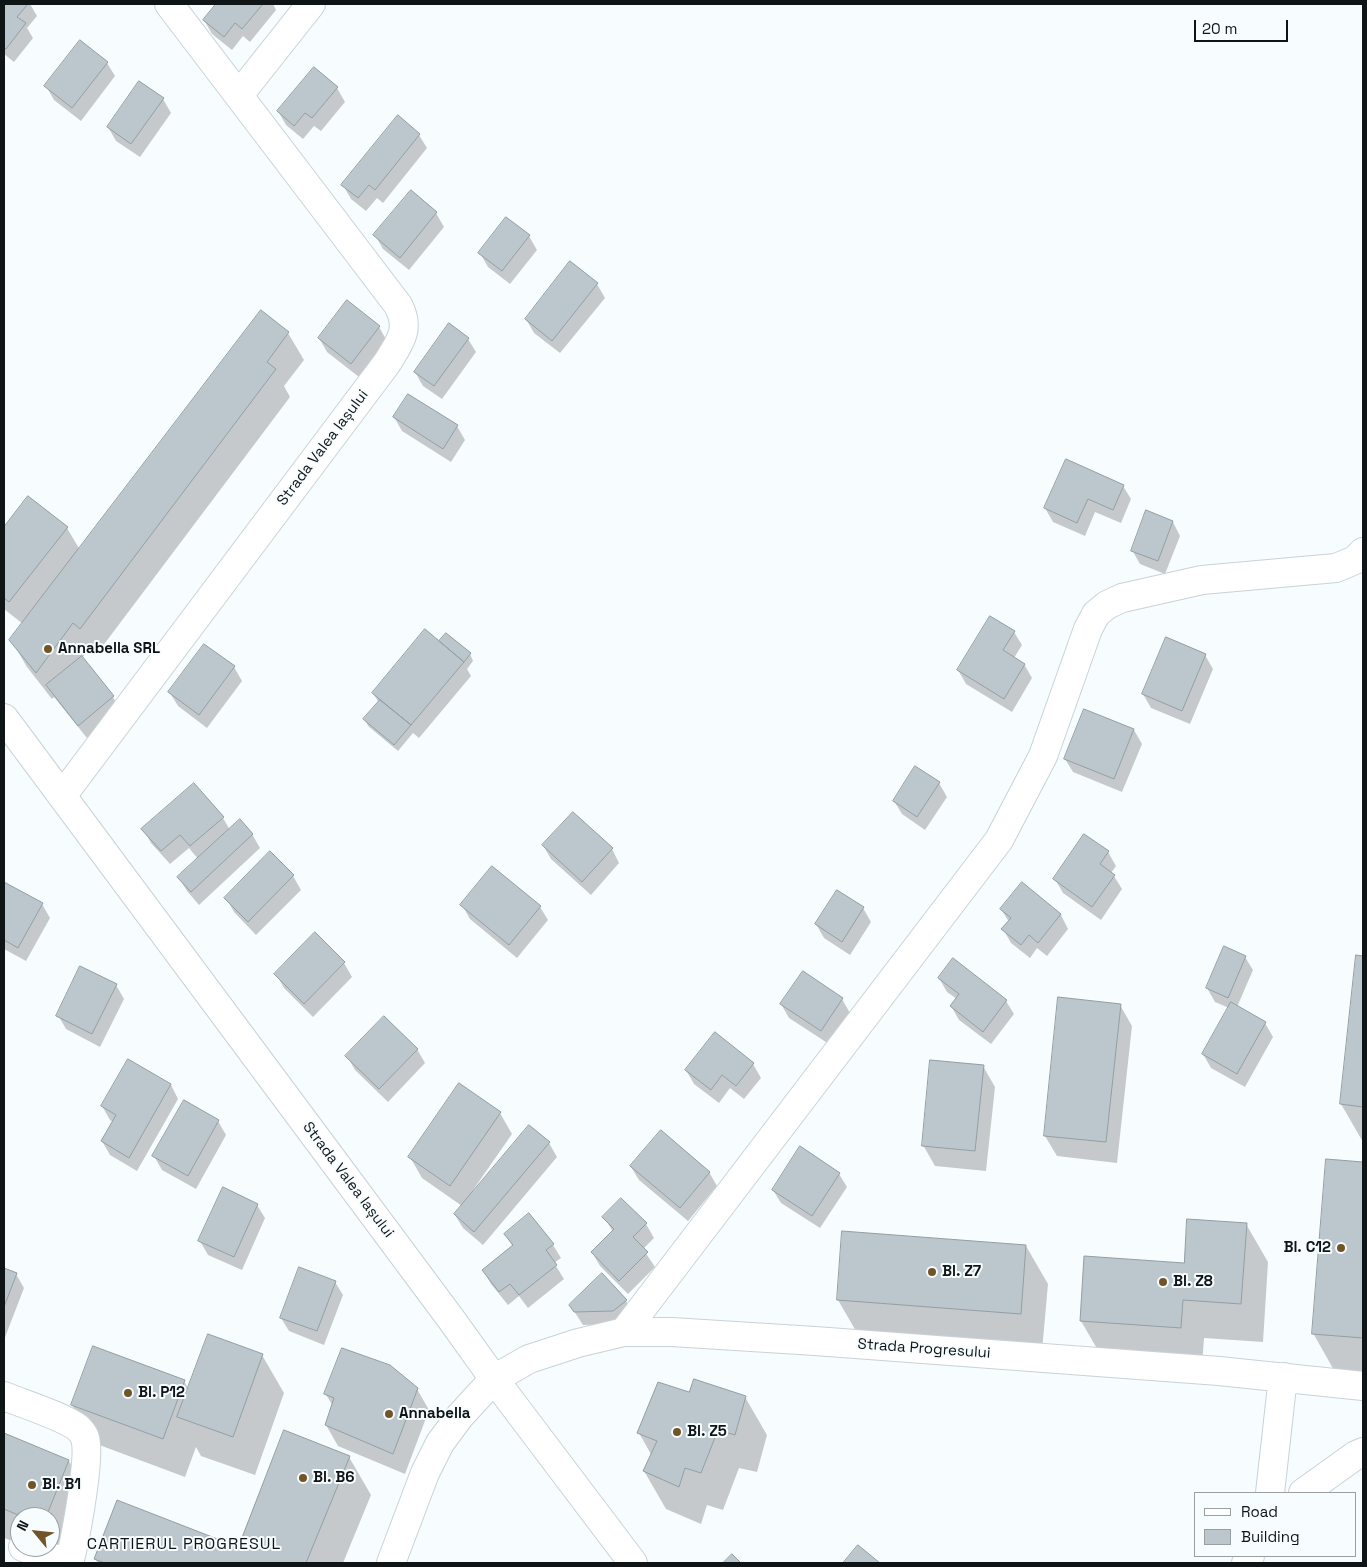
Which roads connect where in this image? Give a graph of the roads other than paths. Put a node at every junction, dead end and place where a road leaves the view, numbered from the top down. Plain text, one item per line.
1 (169, 4) edge
2 (311, 4) edge
3 (239, 95) junction
4 (1363, 552) edge
5 (4, 718) edge
6 (62, 796) junction
7 (624, 1332) junction
8 (1283, 1377) junction
9 (494, 1379) junction
10 (1363, 1386) edge
11 (4, 1396) edge
12 (1363, 1452) edge
13 (1270, 1492) edge
14 (1304, 1492) edge
15 (52, 1557) edge
16 (68, 1563) edge
17 (391, 1563) edge
18 (633, 1563) edge

1 - 3 street, Strada Valea Iașului
2 - 3 street
3 - 6 street, Strada Valea Iașului
4 - 7 street
5 - 6 street, Strada Valea Iașului
6 - 9 street, Strada Valea Iașului
7 - 8 street, Strada Progresului
7 - 9 street, Strada Progresului
8 - 10 street, Strada Progresului
8 - 13 street
9 - 17 street, Strada Progresului
9 - 18 street, Strada Valea Iașului
11 - 16 street
12 - 14 street
15 - 16 street

